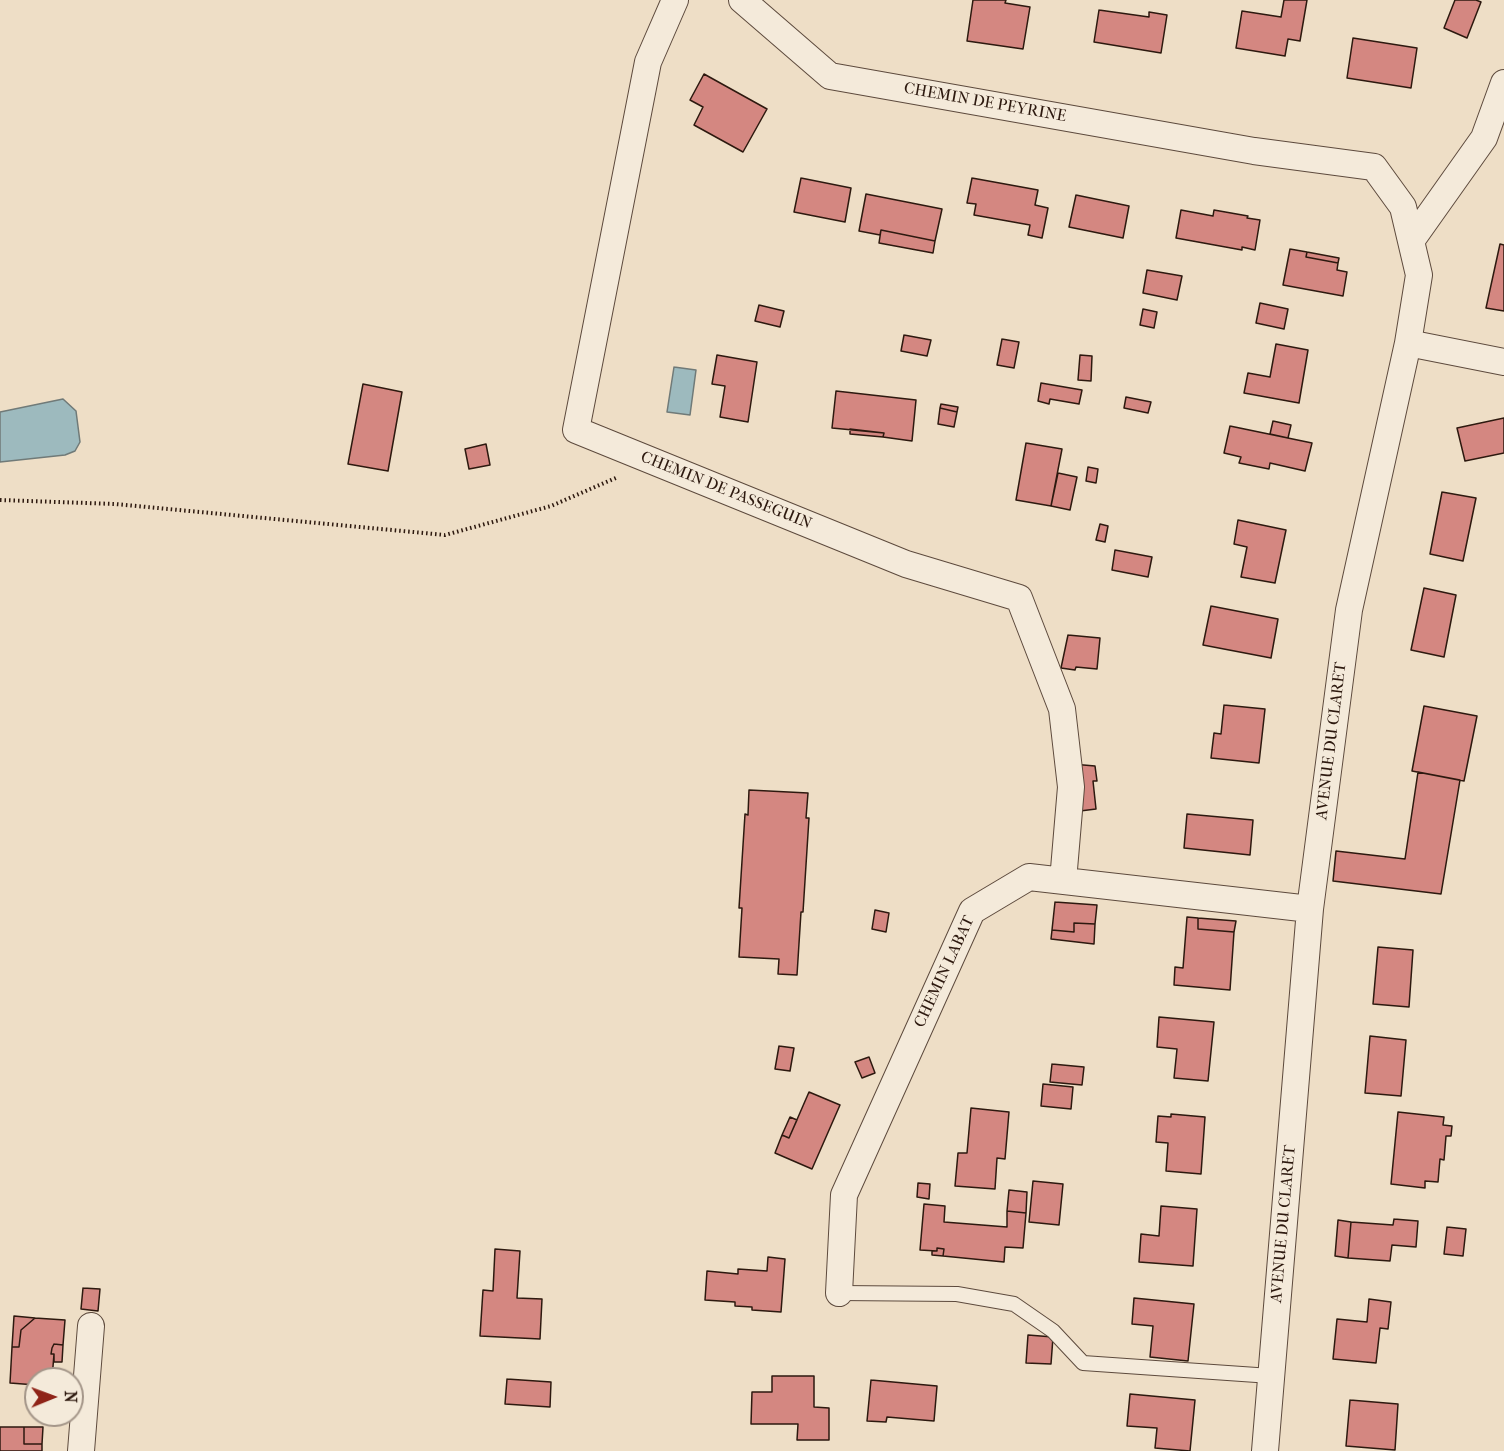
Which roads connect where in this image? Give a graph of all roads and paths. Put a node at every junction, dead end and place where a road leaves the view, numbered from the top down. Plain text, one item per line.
1 (675, 0) edge
2 (742, 0) edge
3 (1504, 83) edge
4 (1254, 151) joint
5 (1411, 241) junction
6 (1408, 343) junction
7 (1504, 362) edge
8 (652, 461) junction
9 (0, 500) edge
10 (1063, 881) junction
11 (1310, 909) junction
12 (839, 1293) joint
13 (91, 1326) dead end
14 (1271, 1376) junction
15 (81, 1451) edge
16 (1265, 1451) edge

1 - 8 street, CHEMIN DE PASSEGUIN
2 - 4 street, CHEMIN DE PEYRINE
3 - 5 street
4 - 5 street, AVENUE DU CLARET
5 - 6 street, AVENUE DU CLARET
6 - 7 street
6 - 11 street, AVENUE DU CLARET
8 - 9 path
8 - 10 street, CHEMIN DE PASSEGUIN
10 - 11 street, CHEMIN LABAT
10 - 12 street, CHEMIN LABAT
11 - 14 street, AVENUE DU CLARET
12 - 14 lane
13 - 15 street
14 - 16 street, AVENUE DU CLARET

